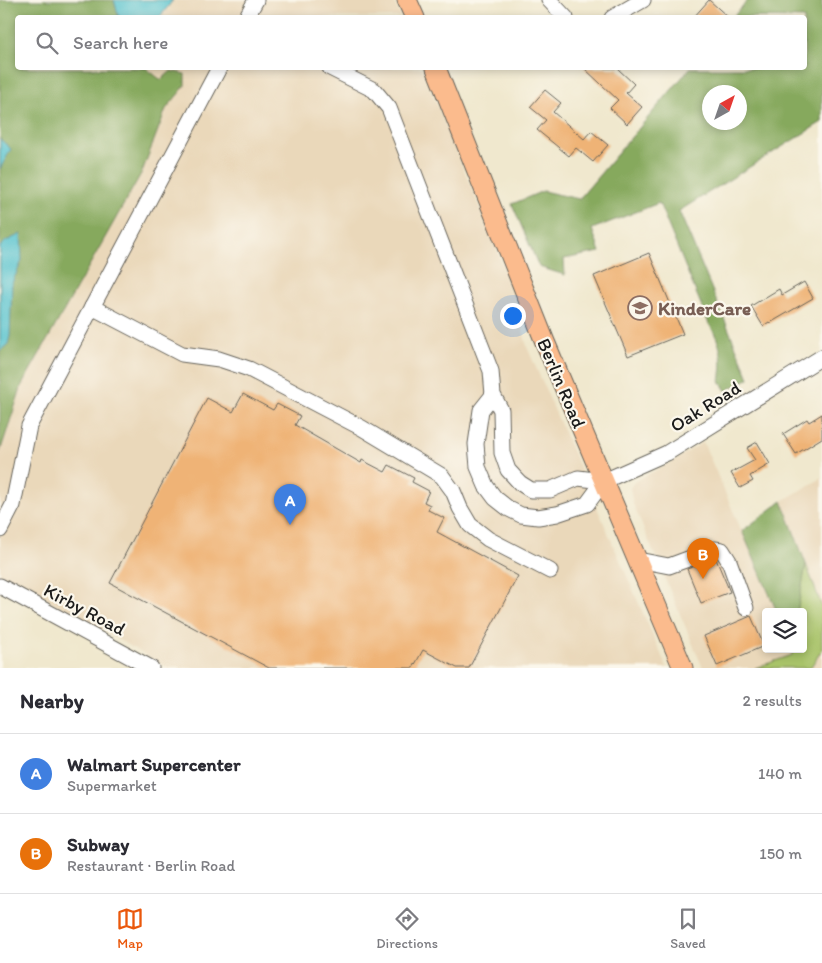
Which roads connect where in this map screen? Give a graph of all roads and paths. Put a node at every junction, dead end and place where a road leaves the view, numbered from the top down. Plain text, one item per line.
1 (256, 0) edge
2 (407, 0) edge
3 (549, 0) edge
4 (643, 0) edge
5 (248, 15) edge
6 (413, 15) edge
7 (563, 15) edge
8 (617, 15) edge
9 (218, 70) edge
10 (334, 70) edge
11 (437, 70) edge
12 (92, 307) junction
13 (822, 357) edge
14 (493, 395) junction
15 (604, 481) junction
16 (0, 530) edge
17 (638, 560) junction
18 (550, 571) dead end
19 (0, 586) edge
20 (746, 608) dead end
21 (151, 668) edge
22 (683, 668) edge

1 - 5 street
2 - 6 main road
3 - 7 street
4 - 8 street
9 - 12 street
10 - 14 street
11 - 15 main road, Berlin Road
12 - 16 street
12 - 18 street
13 - 15 street, Oak Road
14 - 15 street
14 - 15 street
15 - 17 main road, Berlin Road
17 - 20 street
17 - 22 main road, Berlin Road
19 - 21 street, Kirby Road

